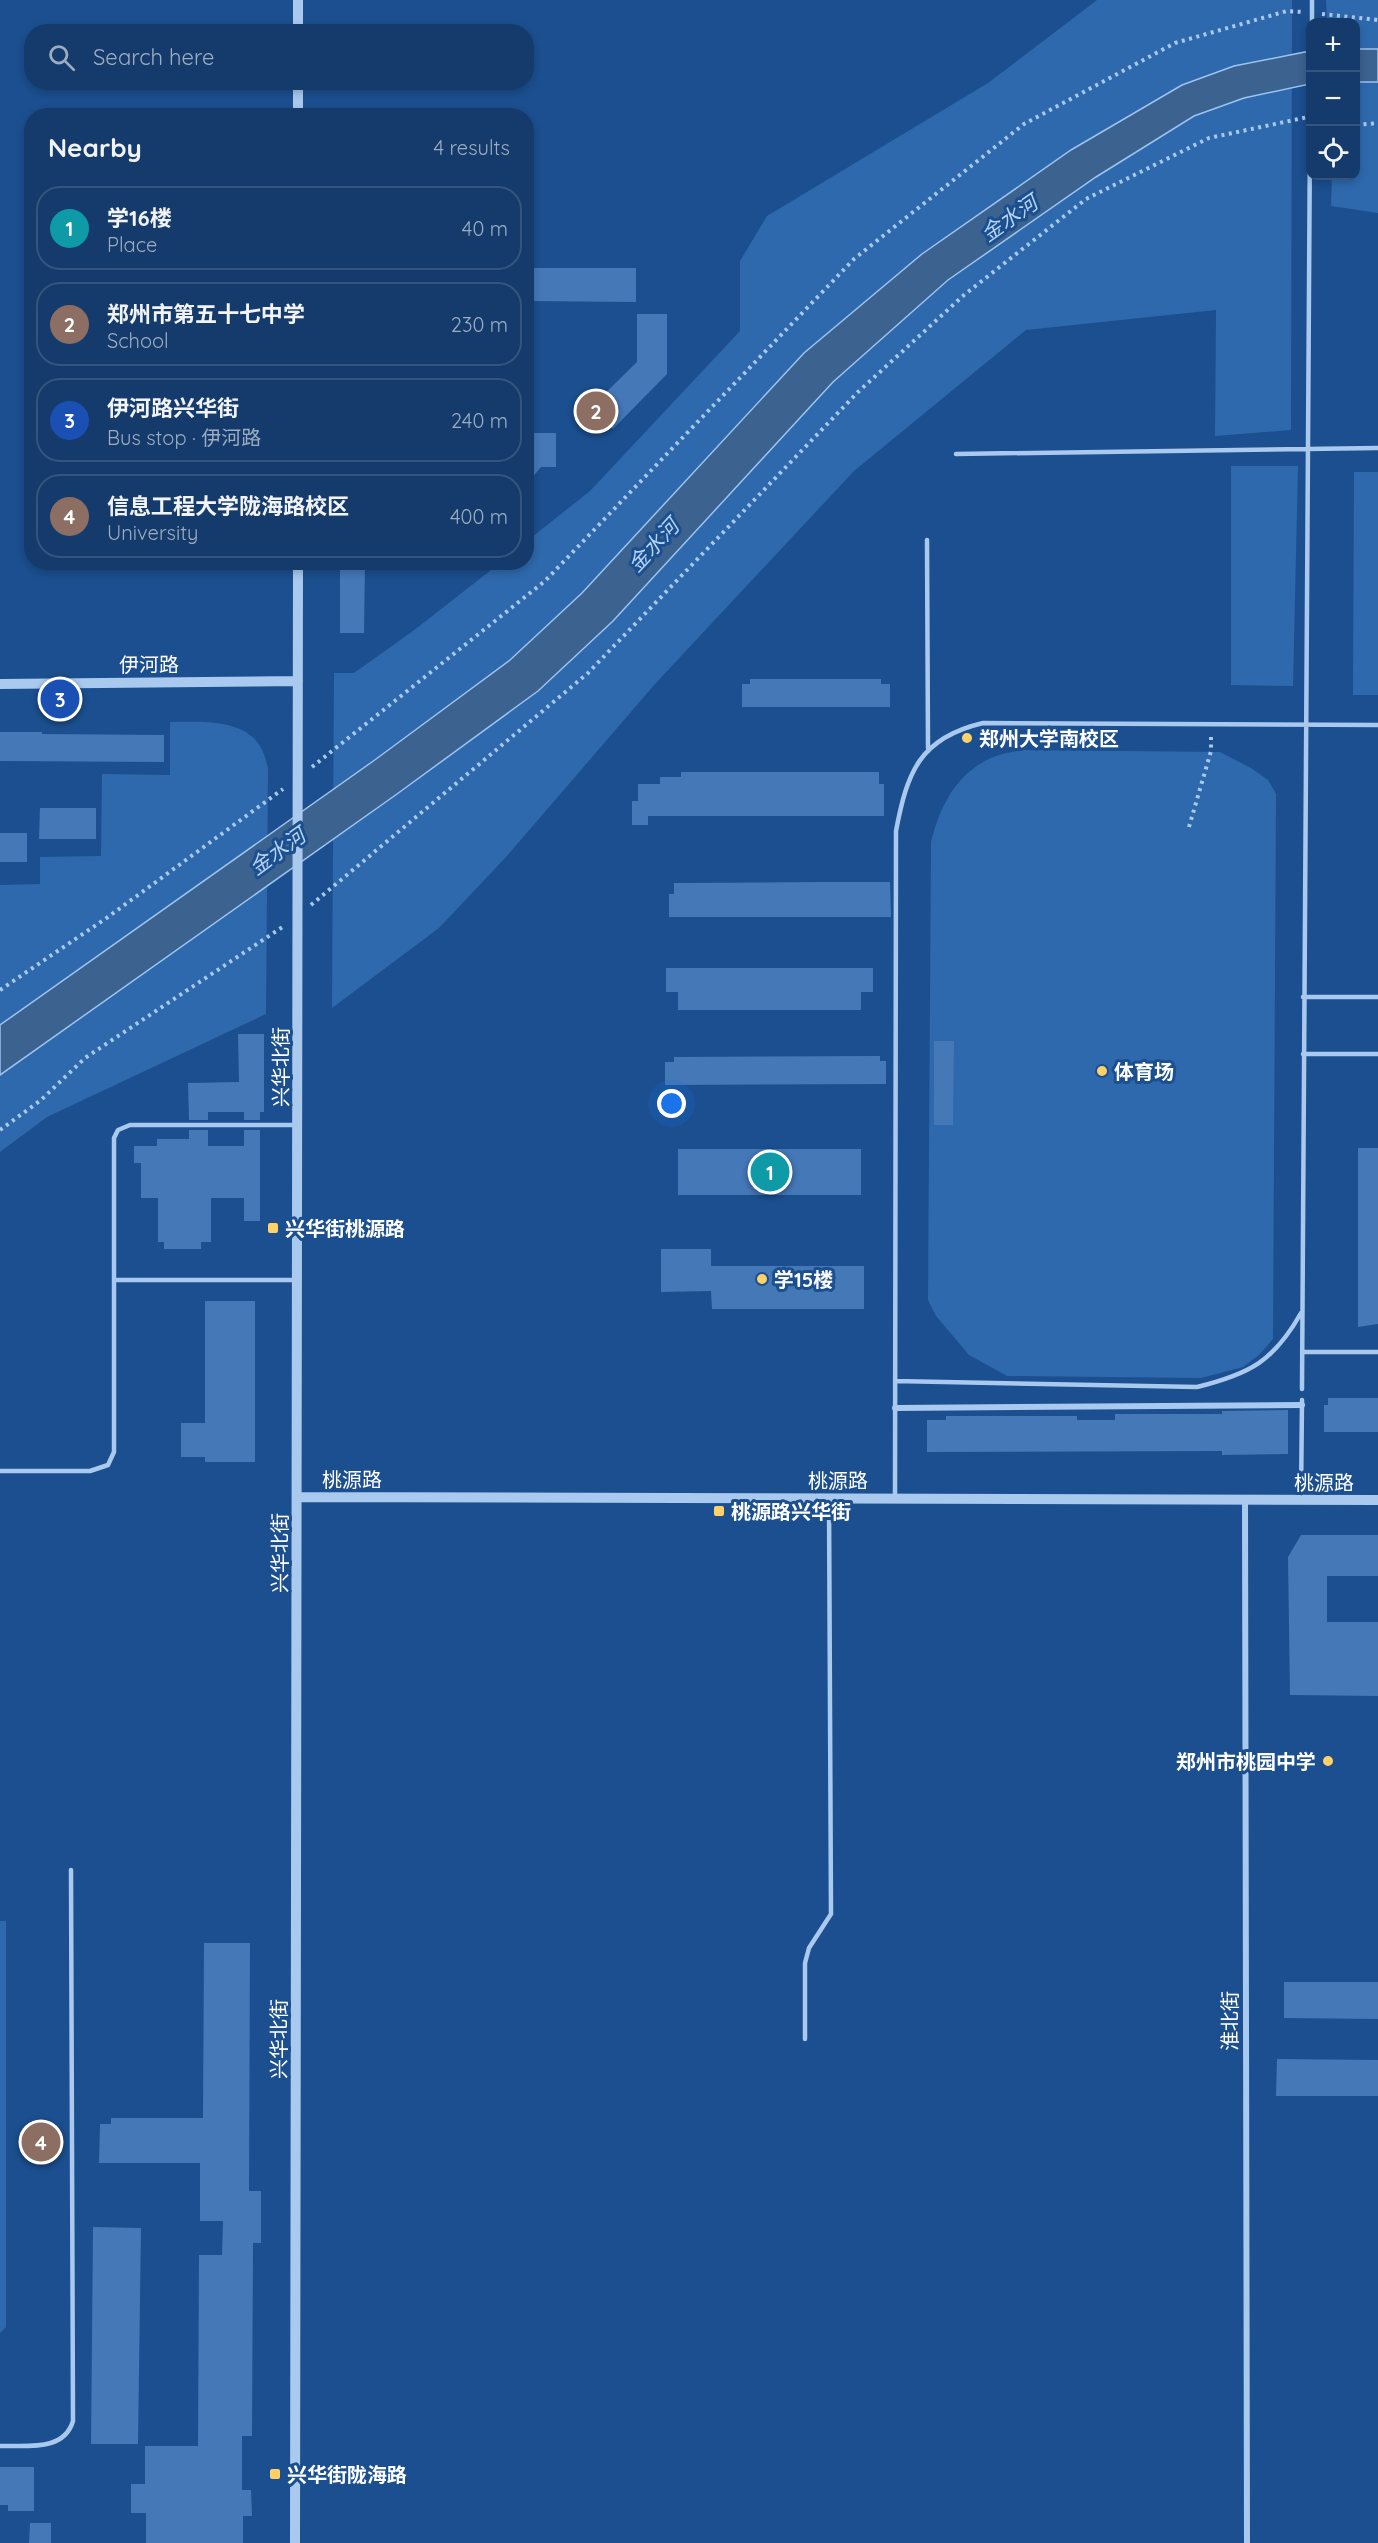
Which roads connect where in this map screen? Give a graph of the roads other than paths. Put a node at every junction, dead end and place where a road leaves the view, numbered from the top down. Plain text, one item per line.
1 (298, 0) edge
2 (1312, 0) edge
3 (1312, 18) edge
4 (298, 24) edge
5 (298, 90) edge
6 (298, 108) edge
7 (1311, 180) edge
8 (1308, 448) junction
9 (1378, 448) edge
10 (956, 453) dead end
11 (927, 540) dead end
12 (298, 570) edge
13 (298, 681) junction
14 (0, 684) edge
15 (1306, 725) junction
16 (1378, 725) edge
17 (928, 748) junction
18 (1303, 997) junction
19 (1378, 997) edge
20 (1303, 1054) junction
21 (1378, 1054) edge
22 (298, 1125) junction
23 (114, 1280) junction
24 (297, 1280) junction
25 (1302, 1311) junction
26 (1302, 1352) junction
27 (1378, 1353) edge
28 (896, 1381) junction
29 (1302, 1389) dead end
30 (1302, 1403) joint
31 (896, 1408) junction
32 (0, 1471) edge
33 (297, 1497) junction
34 (829, 1498) junction
35 (896, 1499) junction
36 (1245, 1500) junction
37 (1301, 1500) junction
38 (1378, 1500) edge
39 (71, 1870) dead end
40 (805, 2039) dead end
41 (0, 2446) edge
42 (295, 2543) edge
43 (1247, 2543) edge

1 - 4 street
2 - 3 lane
5 - 6 street
7 - 8 lane
8 - 9 lane
8 - 10 lane
8 - 15 lane
11 - 17 lane
12 - 13 street, 兴华北街
13 - 14 street, 伊河路
13 - 22 street, 兴华北街
15 - 16 lane
15 - 17 lane
15 - 18 lane
17 - 28 lane
18 - 19 lane
18 - 20 lane
20 - 21 lane
20 - 25 lane
22 - 23 lane
22 - 24 street, 兴华北街
23 - 24 lane
23 - 32 lane
24 - 33 street, 兴华北街
25 - 26 lane
25 - 28 lane
26 - 27 lane
26 - 29 lane
28 - 31 lane
30 - 31 street
30 - 37 lane
31 - 35 lane
33 - 34 street, 桃源路
33 - 42 street, 兴华北街
34 - 35 street, 桃源路
34 - 40 lane
35 - 36 street, 桃源路
36 - 37 street, 桃源路
36 - 43 street, 淮北街
37 - 38 street, 桃源路
39 - 41 lane

